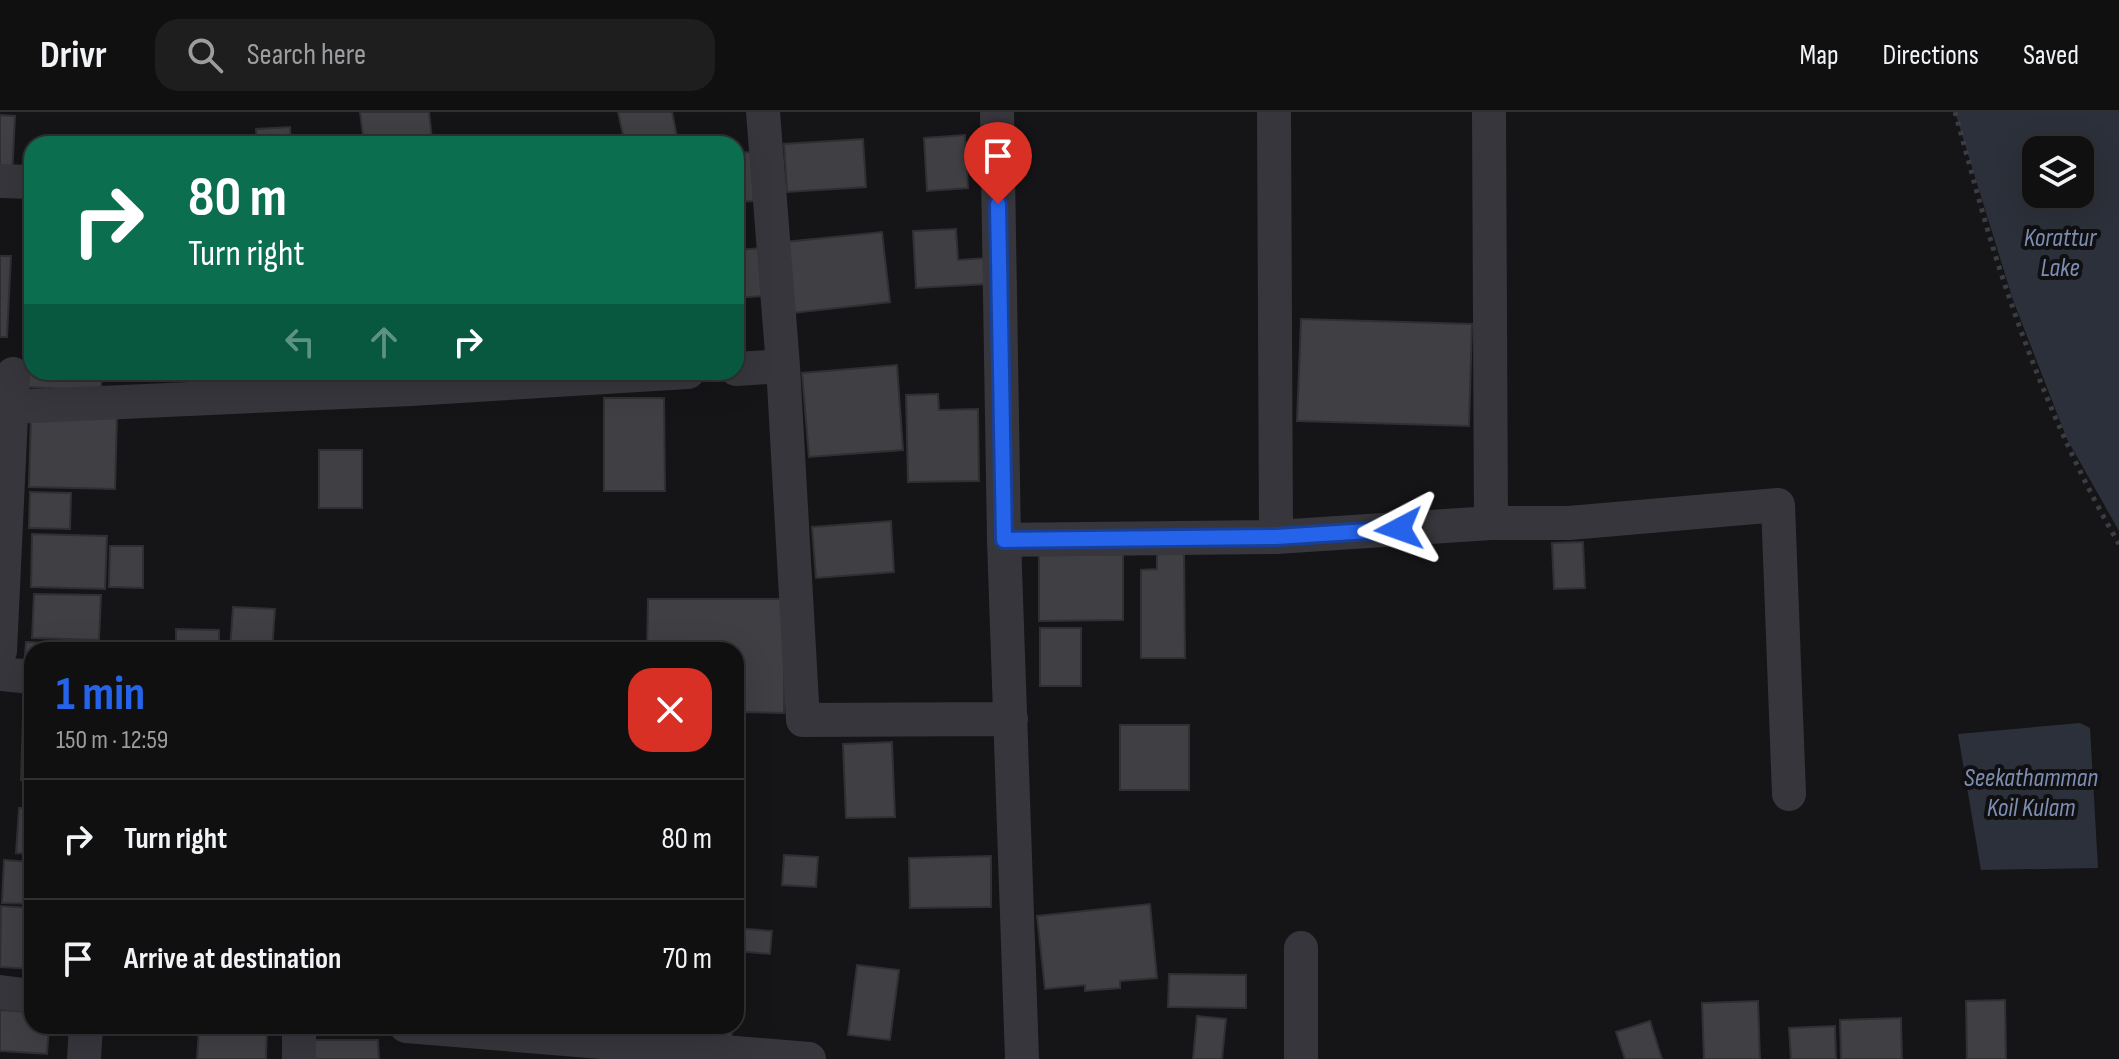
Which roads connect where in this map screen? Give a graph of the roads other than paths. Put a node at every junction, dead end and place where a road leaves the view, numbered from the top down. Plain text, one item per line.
1 (763, 112) edge
2 (997, 112) edge
3 (1274, 112) edge
4 (1489, 112) edge
5 (0, 181) edge
6 (24, 182) edge
7 (783, 366) junction
8 (744, 368) edge
9 (558, 380) edge
10 (1491, 523) junction
11 (1276, 537) junction
12 (1004, 540) junction
13 (0, 651) edge
14 (0, 674) edge
15 (24, 676) edge
16 (1011, 719) junction
17 (1789, 794) dead end
18 (1301, 948) dead end
19 (0, 992) edge
20 (24, 995) edge
21 (86, 1034) edge
22 (299, 1034) edge
23 (614, 1034) edge
24 (84, 1059) edge
25 (299, 1059) edge
26 (809, 1059) edge
27 (1022, 1059) edge
28 (1301, 1059) edge

1 - 7 street
2 - 12 street
3 - 11 street
4 - 10 street
5 - 6 street
7 - 8 street
7 - 16 street
9 - 13 street
10 - 11 street
10 - 17 street
11 - 12 street
12 - 16 street
14 - 15 street
16 - 27 street
18 - 28 street
19 - 20 street
21 - 24 street
22 - 25 street
23 - 26 street

